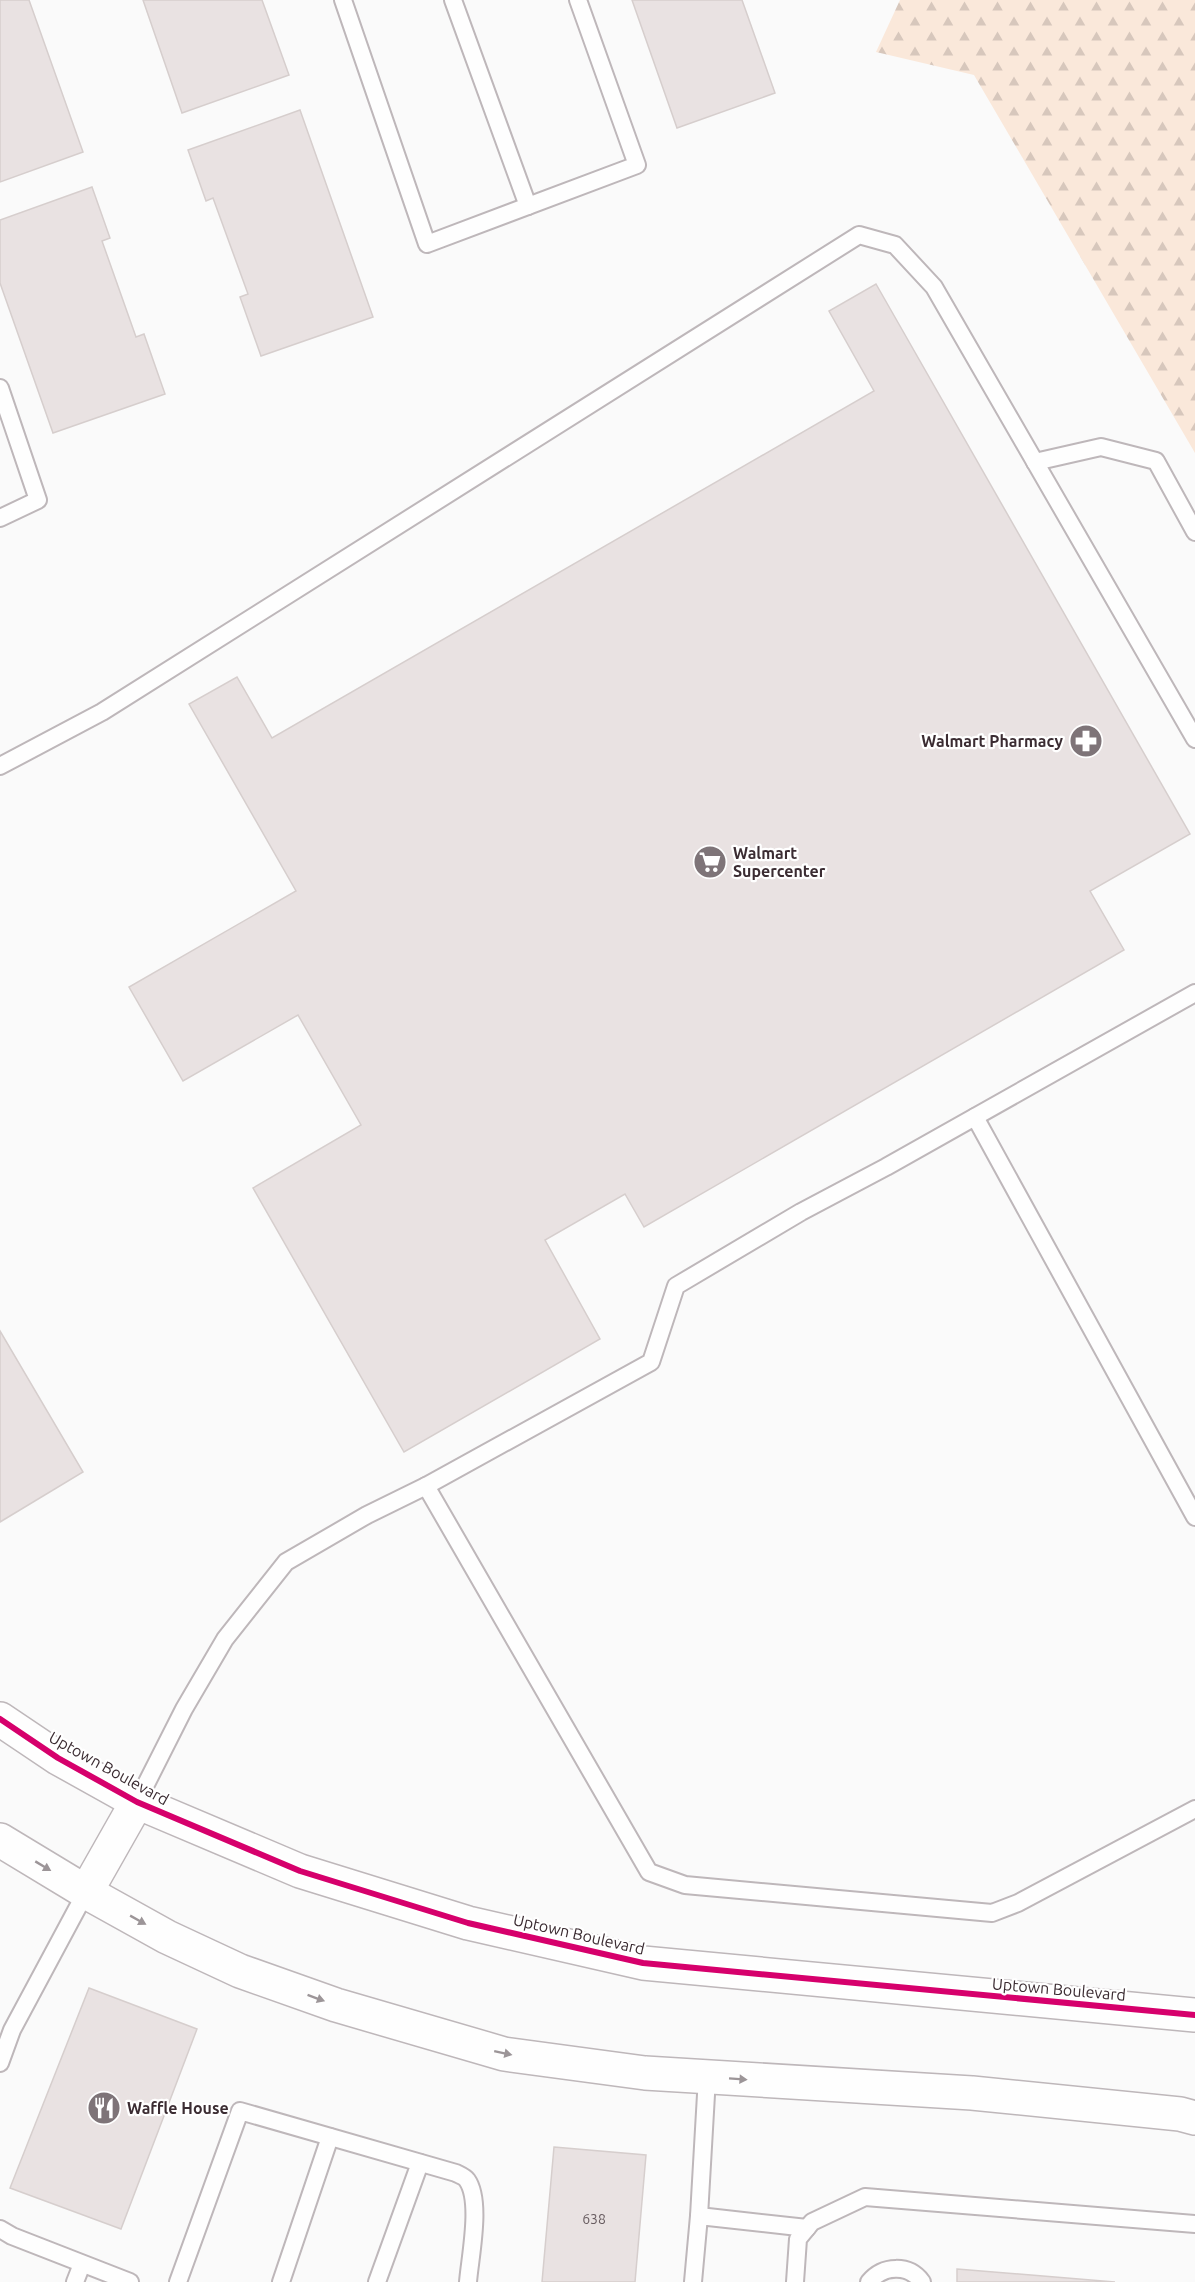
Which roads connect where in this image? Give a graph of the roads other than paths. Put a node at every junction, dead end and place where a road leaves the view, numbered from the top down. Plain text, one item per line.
1 (343, 0) edge
2 (453, 0) edge
3 (578, 0) edge
4 (528, 206) junction
5 (0, 388) edge
6 (1035, 462) junction
7 (0, 518) edge
8 (1195, 532) edge
9 (1195, 739) edge
10 (0, 766) edge
11 (1195, 993) edge
12 (975, 1117) junction
13 (426, 1486) junction
14 (1195, 1517) edge
15 (0, 1719) edge
16 (136, 1802) junction
17 (1195, 1809) edge
18 (0, 1840) edge
19 (86, 1892) junction
20 (1195, 2015) edge
21 (0, 2063) edge
22 (707, 2077) junction
23 (1195, 2118) edge
24 (330, 2137) junction
25 (420, 2163) junction
26 (699, 2216) junction
27 (1195, 2224) edge
28 (0, 2229) edge
29 (807, 2229) junction
30 (82, 2264) junction
31 (75, 2282) edge
32 (130, 2282) edge
33 (177, 2282) edge
34 (281, 2282) edge
35 (377, 2282) edge
36 (468, 2282) edge
37 (693, 2282) edge
38 (795, 2282) edge
39 (869, 2282) edge
40 (922, 2282) edge

1 - 4 lane
2 - 4 lane
3 - 4 lane
5 - 7 lane
6 - 8 lane
6 - 9 lane
6 - 10 lane
11 - 12 lane
12 - 13 lane
12 - 14 lane
13 - 16 lane
13 - 17 lane
15 - 16 street, Uptown Boulevard
16 - 19 street
16 - 20 street, Uptown Boulevard
18 -> 19 street
19 - 21 lane
19 -> 22 street
22 -> 23 street
22 - 26 lane
24 - 25 lane
24 - 33 lane
24 - 34 lane
25 - 35 lane
25 - 36 lane
26 - 29 lane
26 - 37 lane
27 - 29 lane
28 - 30 lane
29 - 38 lane
30 - 31 lane
30 - 32 lane
39 - 40 lane

